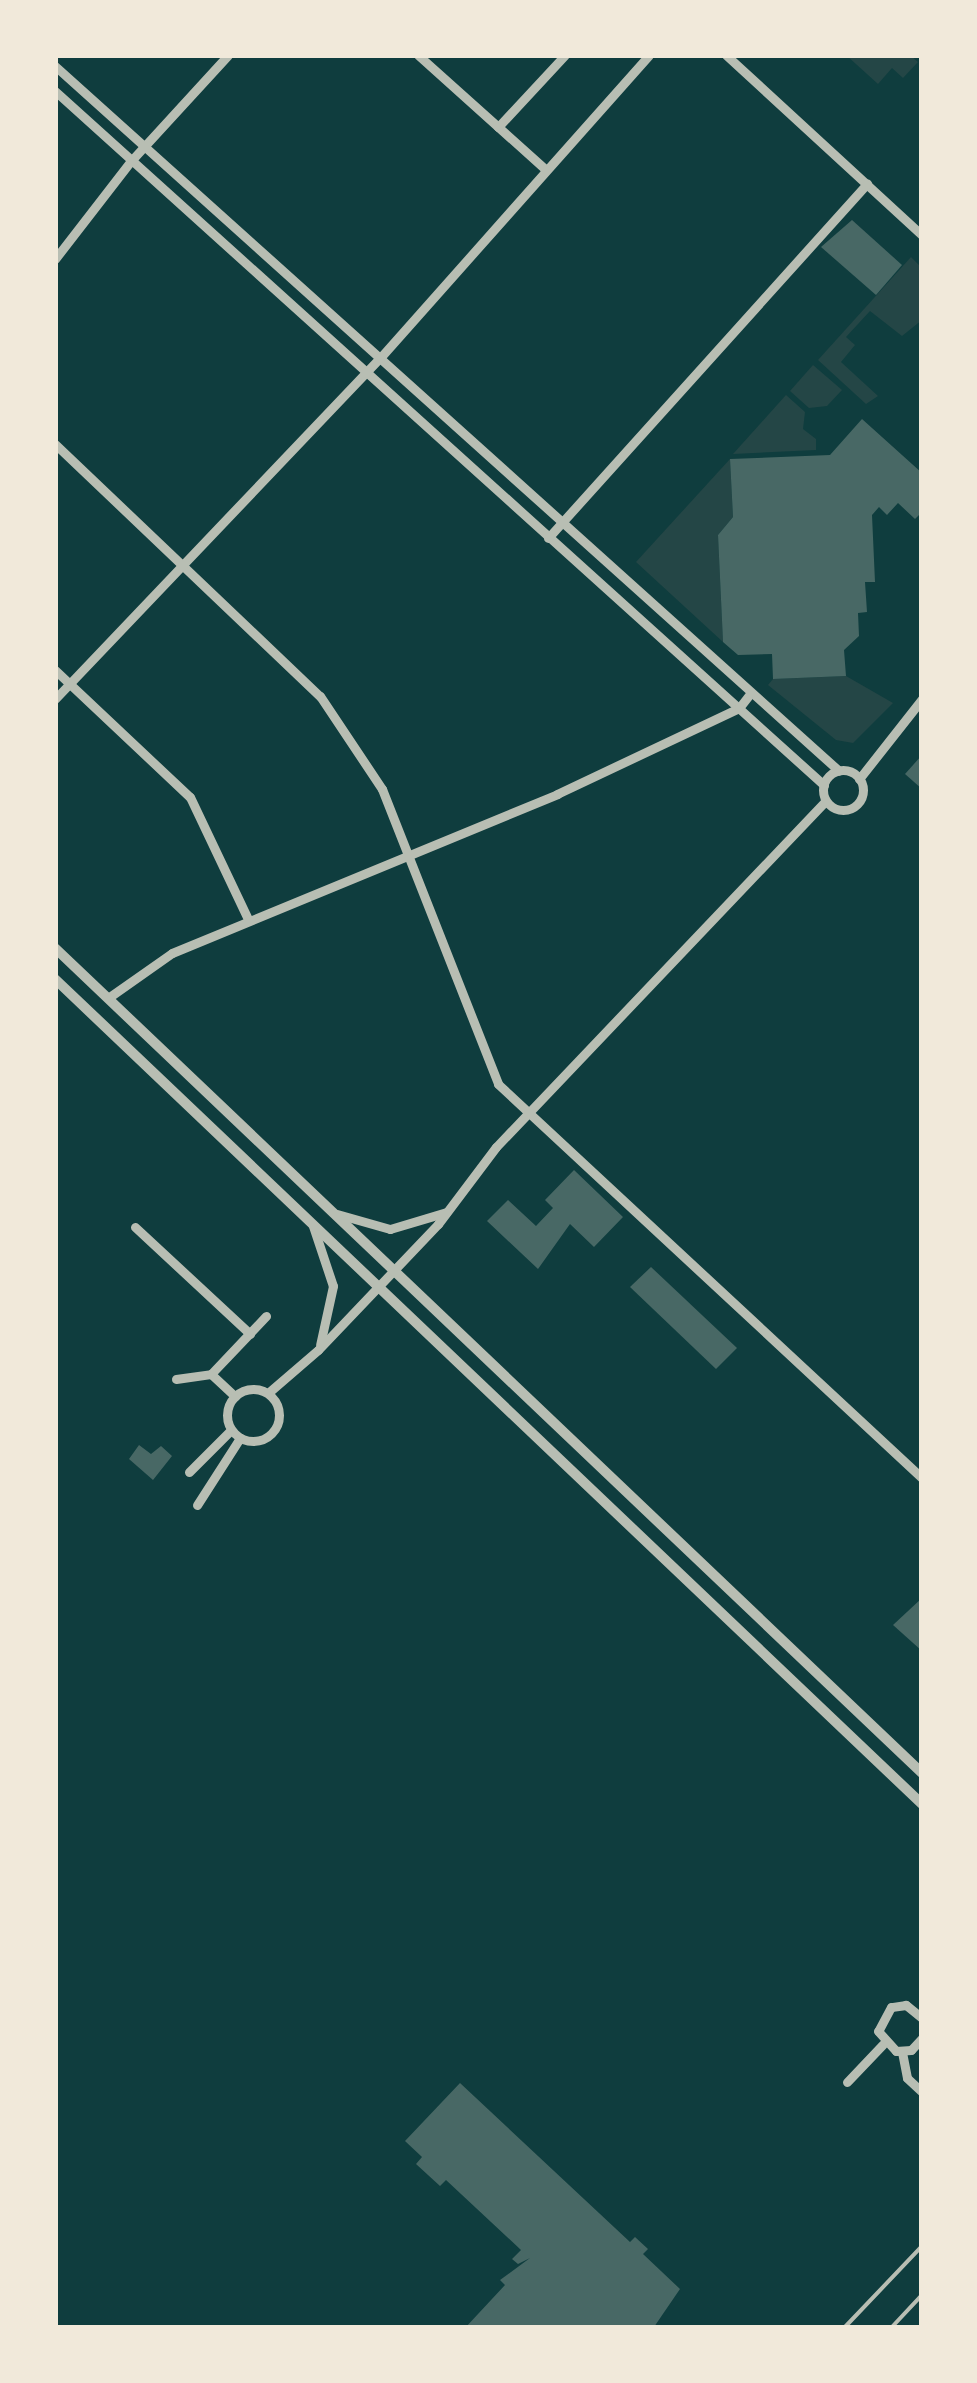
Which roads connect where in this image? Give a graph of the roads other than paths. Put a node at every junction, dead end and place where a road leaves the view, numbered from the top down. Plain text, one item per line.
1 (228, 55) edge
2 (418, 55) edge
3 (565, 55) edge
4 (649, 55) edge
5 (726, 55) edge
6 (55, 66) edge
7 (55, 91) edge
8 (498, 127) junction
9 (145, 146) junction
10 (130, 162) junction
11 (546, 170) junction
12 (867, 184) junction
13 (922, 235) edge
14 (55, 236) edge
15 (65, 244) junction
16 (258, 247) junction
17 (55, 260) edge
18 (242, 262) junction
19 (380, 358) junction
20 (365, 373) junction
21 (55, 444) edge
22 (562, 524) junction
23 (548, 538) junction
24 (184, 562) junction
25 (55, 670) edge
26 (70, 684) junction
27 (750, 694) junction
28 (55, 699) edge
29 (922, 700) edge
30 (739, 708) junction
31 (839, 771) junction
32 (859, 779) junction
33 (824, 785) junction
34 (826, 801) junction
35 (407, 857) junction
36 (249, 921) junction
37 (55, 948) edge
38 (55, 979) edge
39 (108, 998) junction
40 (531, 1112) junction
41 (330, 1209) junction
42 (449, 1212) junction
43 (312, 1224) junction
44 (136, 1227) dead end
45 (394, 1270) junction
46 (379, 1286) junction
47 (266, 1316) dead end
48 (250, 1334) junction
49 (318, 1350) junction
50 (211, 1374) junction
51 (176, 1379) dead end
52 (268, 1393) junction
53 (235, 1396) junction
54 (232, 1430) junction
55 (240, 1438) junction
56 (189, 1472) dead end
57 (922, 1478) edge
58 (197, 1504) dead end
59 (922, 1773) edge
60 (922, 1804) edge
61 (921, 2013) edge
62 (922, 2038) edge
63 (884, 2044) junction
64 (902, 2052) junction
65 (847, 2082) dead end
66 (922, 2092) edge
67 (922, 2246) edge
68 (922, 2295) edge
69 (844, 2328) edge
70 (891, 2328) edge

1 - 9 street
2 - 8 street
3 - 8 street
4 - 11 street
5 - 12 street
6 - 9 street
7 - 10 street
8 - 11 street
9 - 10 street
9 - 16 street
10 - 15 street
10 - 18 street
11 - 19 street
12 - 13 street
12 - 22 street
14 - 15 street
15 - 17 street
16 - 18 street
16 - 19 street
18 - 20 street
19 - 20 street
19 - 22 street
20 - 23 street
20 - 24 street
21 - 24 street
22 - 23 street
22 - 27 street
23 - 30 street
24 - 26 street
24 - 35 street
25 - 26 street
26 - 28 street
26 - 36 street
27 - 30 street
27 - 31 street
29 - 32 street
30 - 33 street
30 - 35 street
31 - 32 street
31 - 33 street
32 - 34 street
33 - 34 street
34 - 40 street
35 - 36 street
35 - 40 street
36 - 39 street
37 - 39 street
38 - 43 street
39 - 41 street
40 - 42 street
40 - 57 street
41 - 42 street
41 - 45 street
42 - 45 street
43 - 46 street
43 - 49 street
44 - 48 street
45 - 46 street
45 - 59 street
46 - 49 street
46 - 60 street
47 - 48 street
48 - 50 street
49 - 52 street
50 - 51 street
50 - 53 street
52 - 53 street
52 - 55 street
53 - 54 street
54 - 55 street
54 - 56 street
55 - 58 street
61 - 63 street
62 - 64 street
63 - 64 street
63 - 65 street
64 - 66 street
67 - 69 lane
68 - 70 lane

